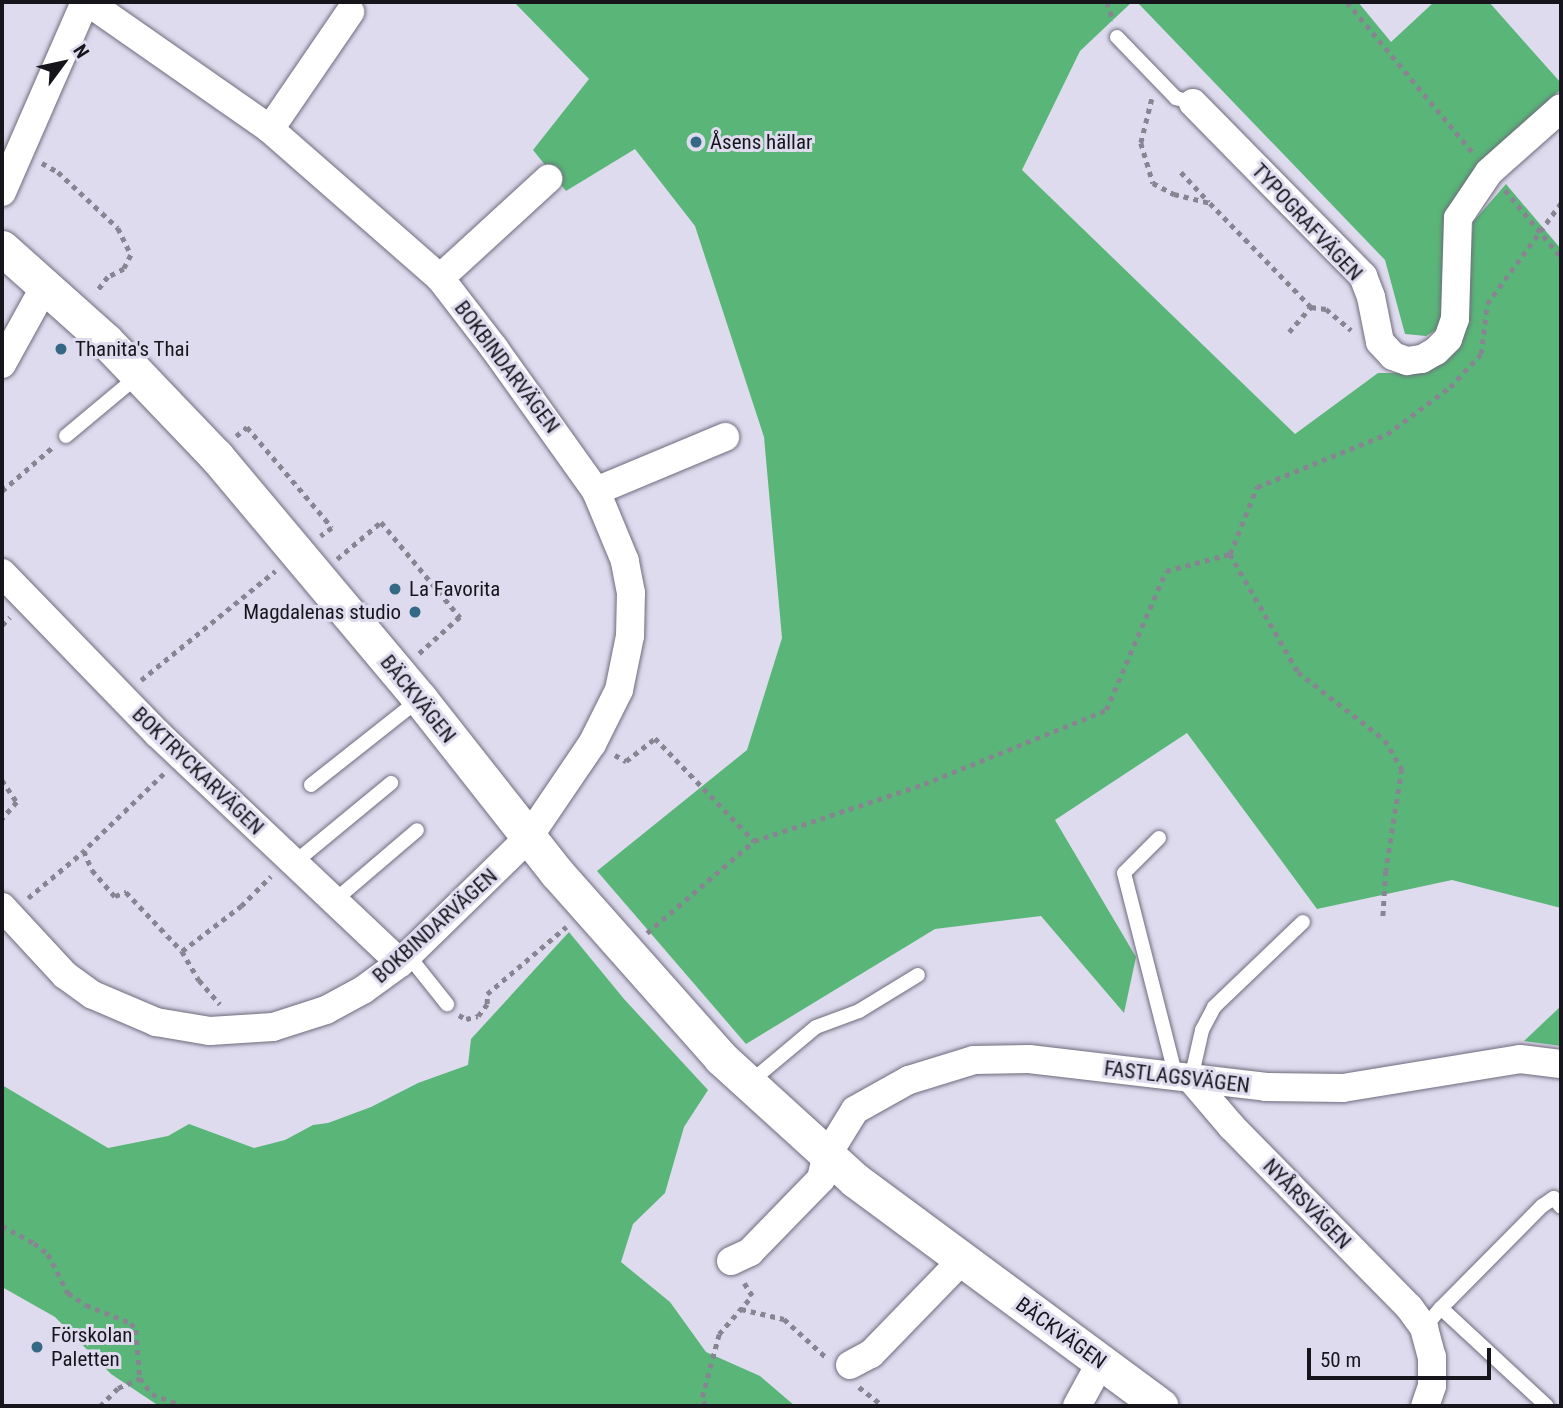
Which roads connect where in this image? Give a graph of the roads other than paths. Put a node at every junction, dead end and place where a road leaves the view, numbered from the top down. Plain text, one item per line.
1 (87, 2) edge
2 (350, 12) dead end
3 (1117, 37) dead end
4 (1193, 103) joint
5 (1561, 108) edge
6 (271, 129) junction
7 (548, 179) dead end
8 (2, 192) edge
9 (2, 248) edge
10 (440, 278) junction
11 (45, 286) junction
12 (2, 364) edge
13 (140, 374) junction
14 (66, 436) road end
15 (725, 437) dead end
16 (596, 491) junction
17 (2, 573) edge
18 (420, 699) junction
19 (391, 783) dead end
20 (311, 785) dead end
21 (417, 830) dead end
22 (528, 838) junction
23 (1159, 838) dead end
24 (291, 861) junction
25 (334, 901) junction
26 (2, 907) edge
27 (1303, 922) dead end
28 (404, 959) junction
29 (918, 975) dead end
30 (447, 1004) road end
31 (1561, 1064) edge
32 (1184, 1078) junction
33 (748, 1084) junction
34 (826, 1157) junction
35 (1561, 1207) edge
36 (962, 1260) junction
37 (731, 1261) road end
38 (1432, 1318) junction
39 (1101, 1362) junction
40 (850, 1365) road end
41 (1077, 1406) edge
42 (1160, 1406) edge
43 (1425, 1406) edge
44 (1547, 1406) edge

1 - 6 street, BOKBINDARVÄGEN
1 - 8 street
2 - 6 street
3 - 4 lane
4 - 5 street, TYPOGRAFVÄGEN
6 - 10 street, BOKBINDARVÄGEN
7 - 10 street
9 - 11 street, BÄCKVÄGEN
10 - 16 street, BOKBINDARVÄGEN
11 - 12 street
11 - 13 street, BÄCKVÄGEN
13 - 14 lane
13 - 18 street, BÄCKVÄGEN
15 - 16 street
16 - 22 street, BOKBINDARVÄGEN
17 - 24 street, BOKTRYCKARVÄGEN
18 - 20 lane
18 - 22 street, BÄCKVÄGEN
19 - 24 lane
21 - 25 lane
22 - 28 street, BOKBINDARVÄGEN
22 - 33 street, BÄCKVÄGEN
23 - 32 lane
24 - 25 street, BOKTRYCKARVÄGEN
25 - 28 street, BOKTRYCKARVÄGEN
26 - 28 street, BOKBINDARVÄGEN
27 - 32 lane
28 - 30 lane
29 - 33 lane
31 - 32 street, FASTLAGSVÄGEN
32 - 34 street, FASTLAGSVÄGEN
32 - 38 street, NYÅRSVÄGEN
33 - 34 street, BÄCKVÄGEN
34 - 36 street, BÄCKVÄGEN
34 - 37 street
35 - 38 lane
36 - 39 street, BÄCKVÄGEN
36 - 40 street
38 - 43 street, NYÅRSVÄGEN
38 - 44 lane, NYÅRSVÄGEN
39 - 41 street
39 - 42 street, BÄCKVÄGEN

